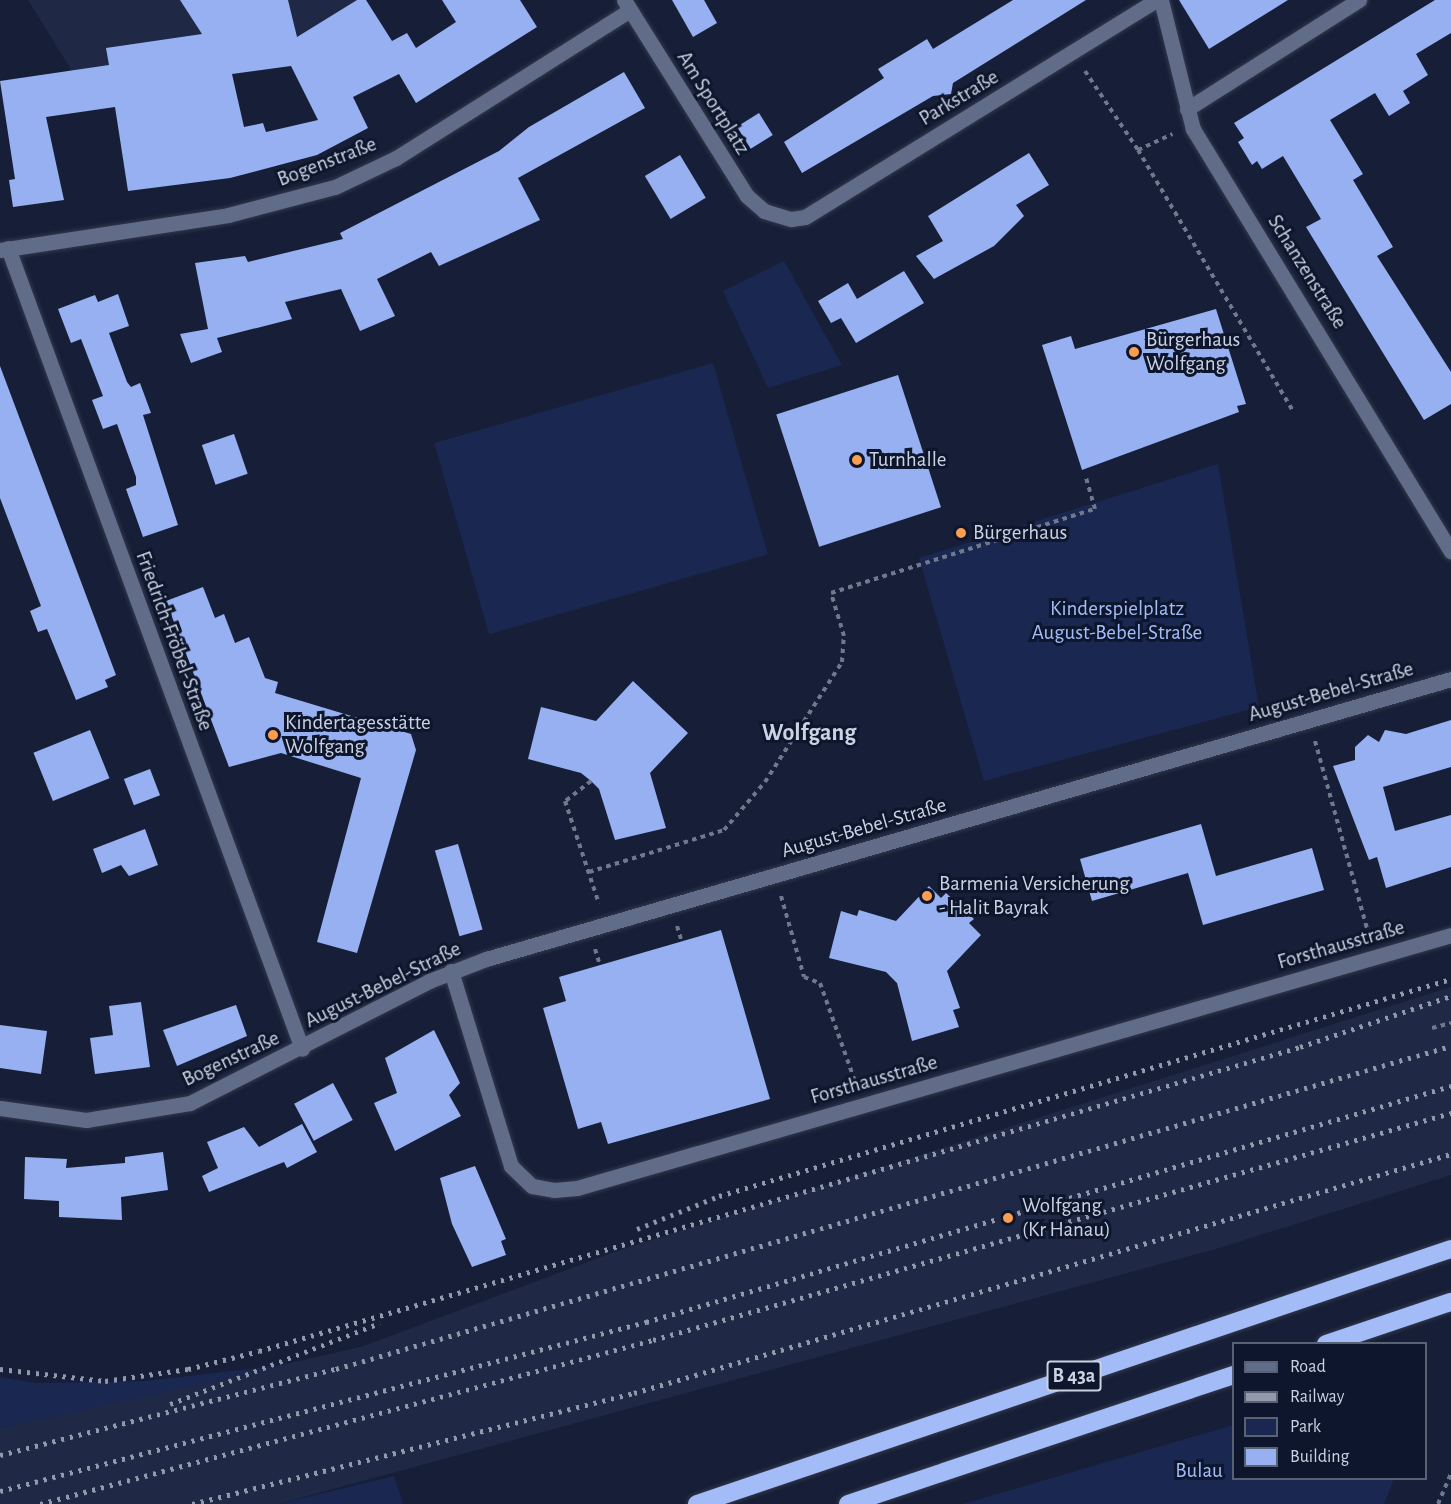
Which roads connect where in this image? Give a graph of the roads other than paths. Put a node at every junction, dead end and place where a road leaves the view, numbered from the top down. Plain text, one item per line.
1 (1159, 0) edge
2 (1359, 0) edge
3 (627, 5) edge
4 (1187, 109) junction
5 (778, 216) joint
6 (4, 249) edge
7 (1451, 552) edge
8 (1451, 679) edge
9 (1451, 935) edge
10 (451, 971) junction
11 (302, 1049) junction
12 (0, 1108) edge
13 (1451, 1249) edge
14 (1451, 1302) edge
15 (1332, 1342) edge
16 (1232, 1375) edge
17 (697, 1504) edge
18 (848, 1504) edge

1 - 4 street, Schanzenstraße
1 - 5 street, Parkstraße
2 - 4 street
3 - 5 street, Am Sportplatz
3 - 6 street, Bogenstraße
4 - 7 street, Schanzenstraße
6 - 11 street, Friedrich-Fröbel-Straße
8 - 10 street, August-Bebel-Straße
9 - 10 street, Forsthausstraße
10 - 11 street, August-Bebel-Straße
11 - 12 street, Bogenstraße
13 - 17 highway, B 43a
14 - 15 highway
16 - 18 highway, B 43a

